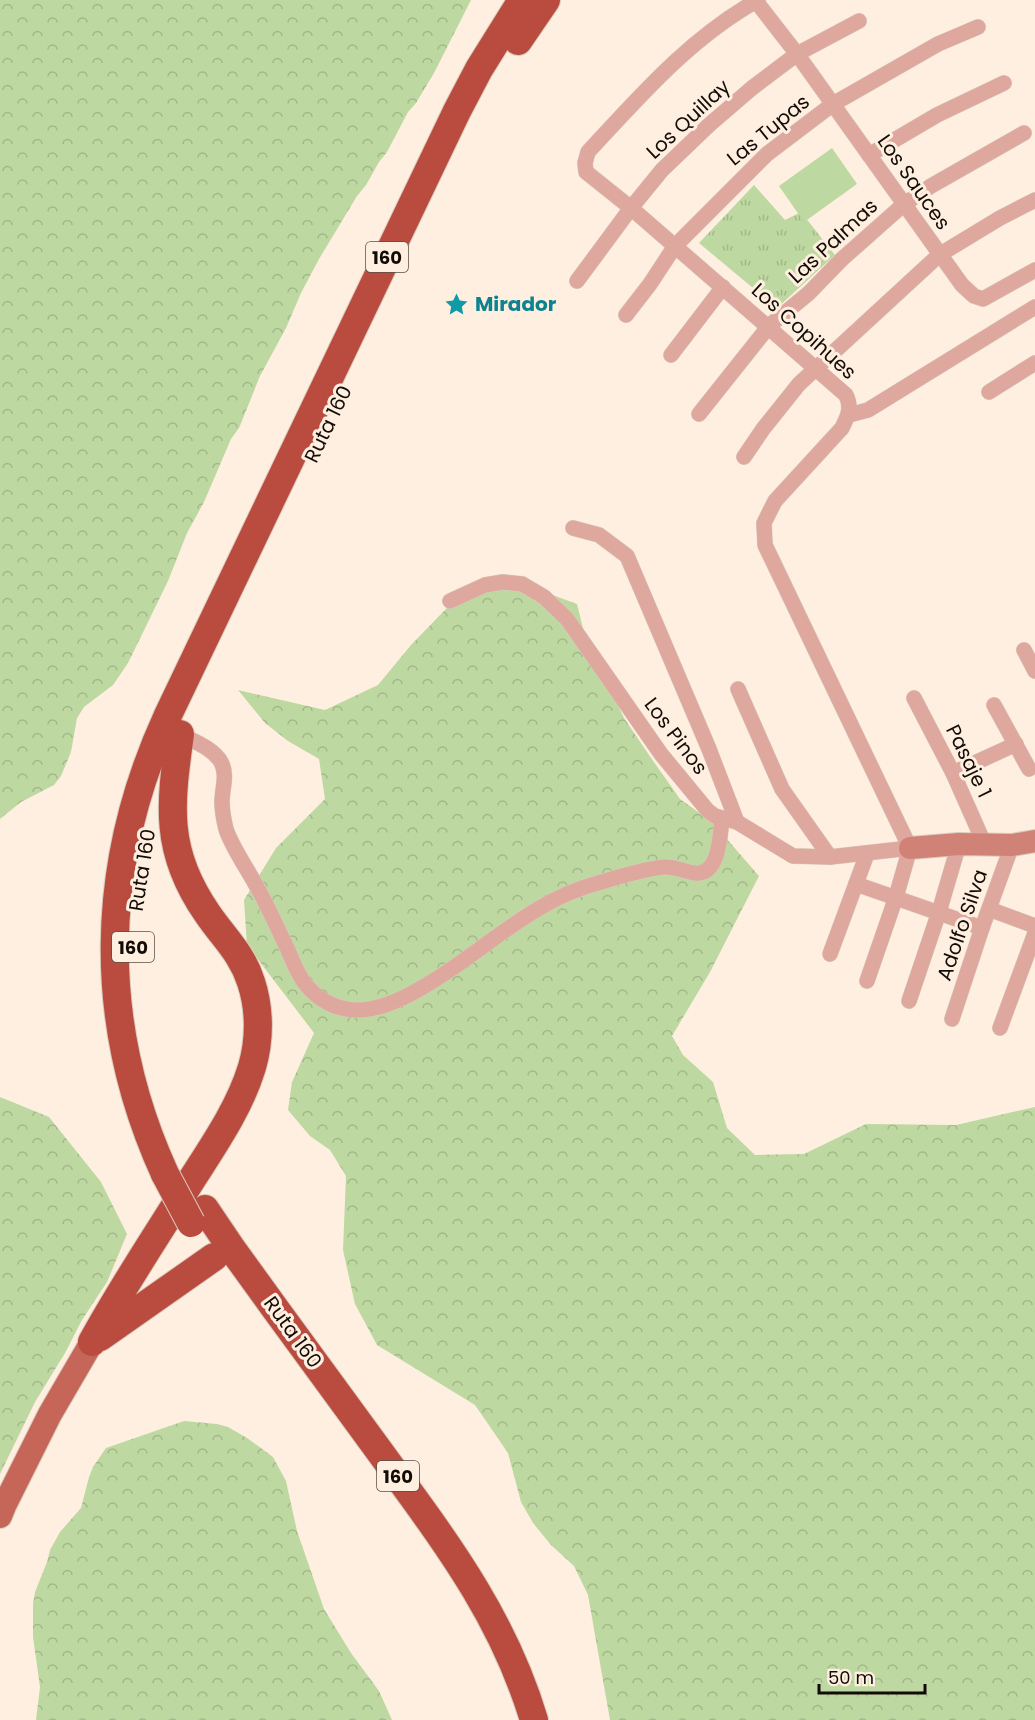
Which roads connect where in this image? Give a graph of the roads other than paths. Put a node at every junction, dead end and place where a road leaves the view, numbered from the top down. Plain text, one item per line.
1 (522, 0) edge
2 (546, 0) edge
3 (756, 0) edge
4 (859, 21) dead end
5 (978, 27) dead end
6 (797, 54) junction
7 (1004, 83) dead end
8 (833, 105) junction
9 (1024, 133) dead end
10 (869, 156) junction
11 (1035, 200) edge
12 (903, 205) junction
13 (631, 208) junction
14 (675, 246) junction
15 (939, 255) junction
16 (1035, 270) edge
17 (577, 281) dead end
18 (723, 287) junction
19 (1035, 307) edge
20 (626, 315) dead end
21 (769, 326) junction
22 (671, 355) dead end
23 (1035, 363) edge
24 (817, 368) junction
25 (989, 392) dead end
26 (699, 414) dead end
27 (849, 415) junction
28 (744, 457) dead end
29 (573, 528) dead end
30 (450, 601) dead end
31 (1024, 650) dead end
32 (1035, 671) edge
33 (738, 689) dead end
34 (914, 698) dead end
35 (994, 705) dead end
36 (180, 734) junction
37 (1016, 744) junction
38 (1029, 769) dead end
39 (953, 773) junction
40 (730, 820) junction
41 (1035, 842) edge
42 (984, 843) junction
43 (959, 844) junction
44 (1012, 845) junction
45 (910, 848) junction
46 (867, 854) junction
47 (830, 857) junction
48 (856, 884) junction
49 (896, 897) junction
50 (989, 909) junction
51 (939, 912) junction
52 (1035, 926) edge
53 (982, 928) junction
54 (1035, 933) edge
55 (830, 954) dead end
56 (867, 981) dead end
57 (909, 1001) dead end
58 (952, 1019) dead end
59 (1000, 1028) dead end
60 (172, 1167) junction
61 (198, 1216) junction
62 (214, 1257) junction
63 (92, 1342) junction
64 (0, 1516) edge
65 (513, 1720) edge
66 (534, 1720) edge

1 - 60 highway, Ruta 160 / 160
2 - 36 highway, Ruta 160 / 160
3 - 6 street, Los Sauces
3 - 13 street, Los Copihues
4 - 6 street, Los Quillay
5 - 8 street, Las Tupas
6 - 8 street, Los Sauces
6 - 13 street, Los Quillay
7 - 10 street
8 - 10 street, Los Sauces
8 - 14 street, Las Tupas
9 - 12 street, Las Palmas
10 - 12 street, Los Sauces
11 - 15 street
12 - 15 street, Los Sauces
12 - 21 street, Las Palmas
13 - 14 street, Los Copihues
13 - 17 street, Los Quillay
14 - 18 street, Los Copihues
14 - 20 street, Las Tupas
15 - 16 street
15 - 24 street, Los Sauces
18 - 21 street, Los Copihues
18 - 22 street
19 - 27 street
21 - 24 street, Los Copihues
21 - 26 street, Las Palmas
23 - 25 street
24 - 27 street, Los Copihues
24 - 28 street, Los Sauces
27 - 45 street
29 - 40 street
30 - 40 street, Los Pinos
31 - 32 street
33 - 47 street
34 - 39 street, Pasaje 1
35 - 37 street
36 - 40 street
36 - 60 highway, Ruta 160 / 160
36 - 63 highway
37 - 38 street
37 - 39 street
39 - 42 street, Pasaje 1
40 - 47 street, Los Pinos
41 - 44 street
42 - 43 street
42 - 44 street
43 - 45 street
43 - 51 street
44 - 50 street, Adolfo Silva
45 - 46 street, Los Pinos
45 - 49 street
46 - 47 street, Los Pinos
46 - 48 street
48 - 49 street
48 - 55 street
49 - 51 street
49 - 56 street
50 - 52 street
50 - 53 street, Adolfo Silva
51 - 53 street
51 - 57 street
53 - 58 street, Adolfo Silva
54 - 59 street
60 - 61 highway, Ruta 160 / 160
61 - 62 highway, Ruta 160 / 160
61 - 66 highway, Ruta 160 / 160
62 - 63 highway
62 - 65 highway, Ruta 160 / 160
63 - 64 main road

